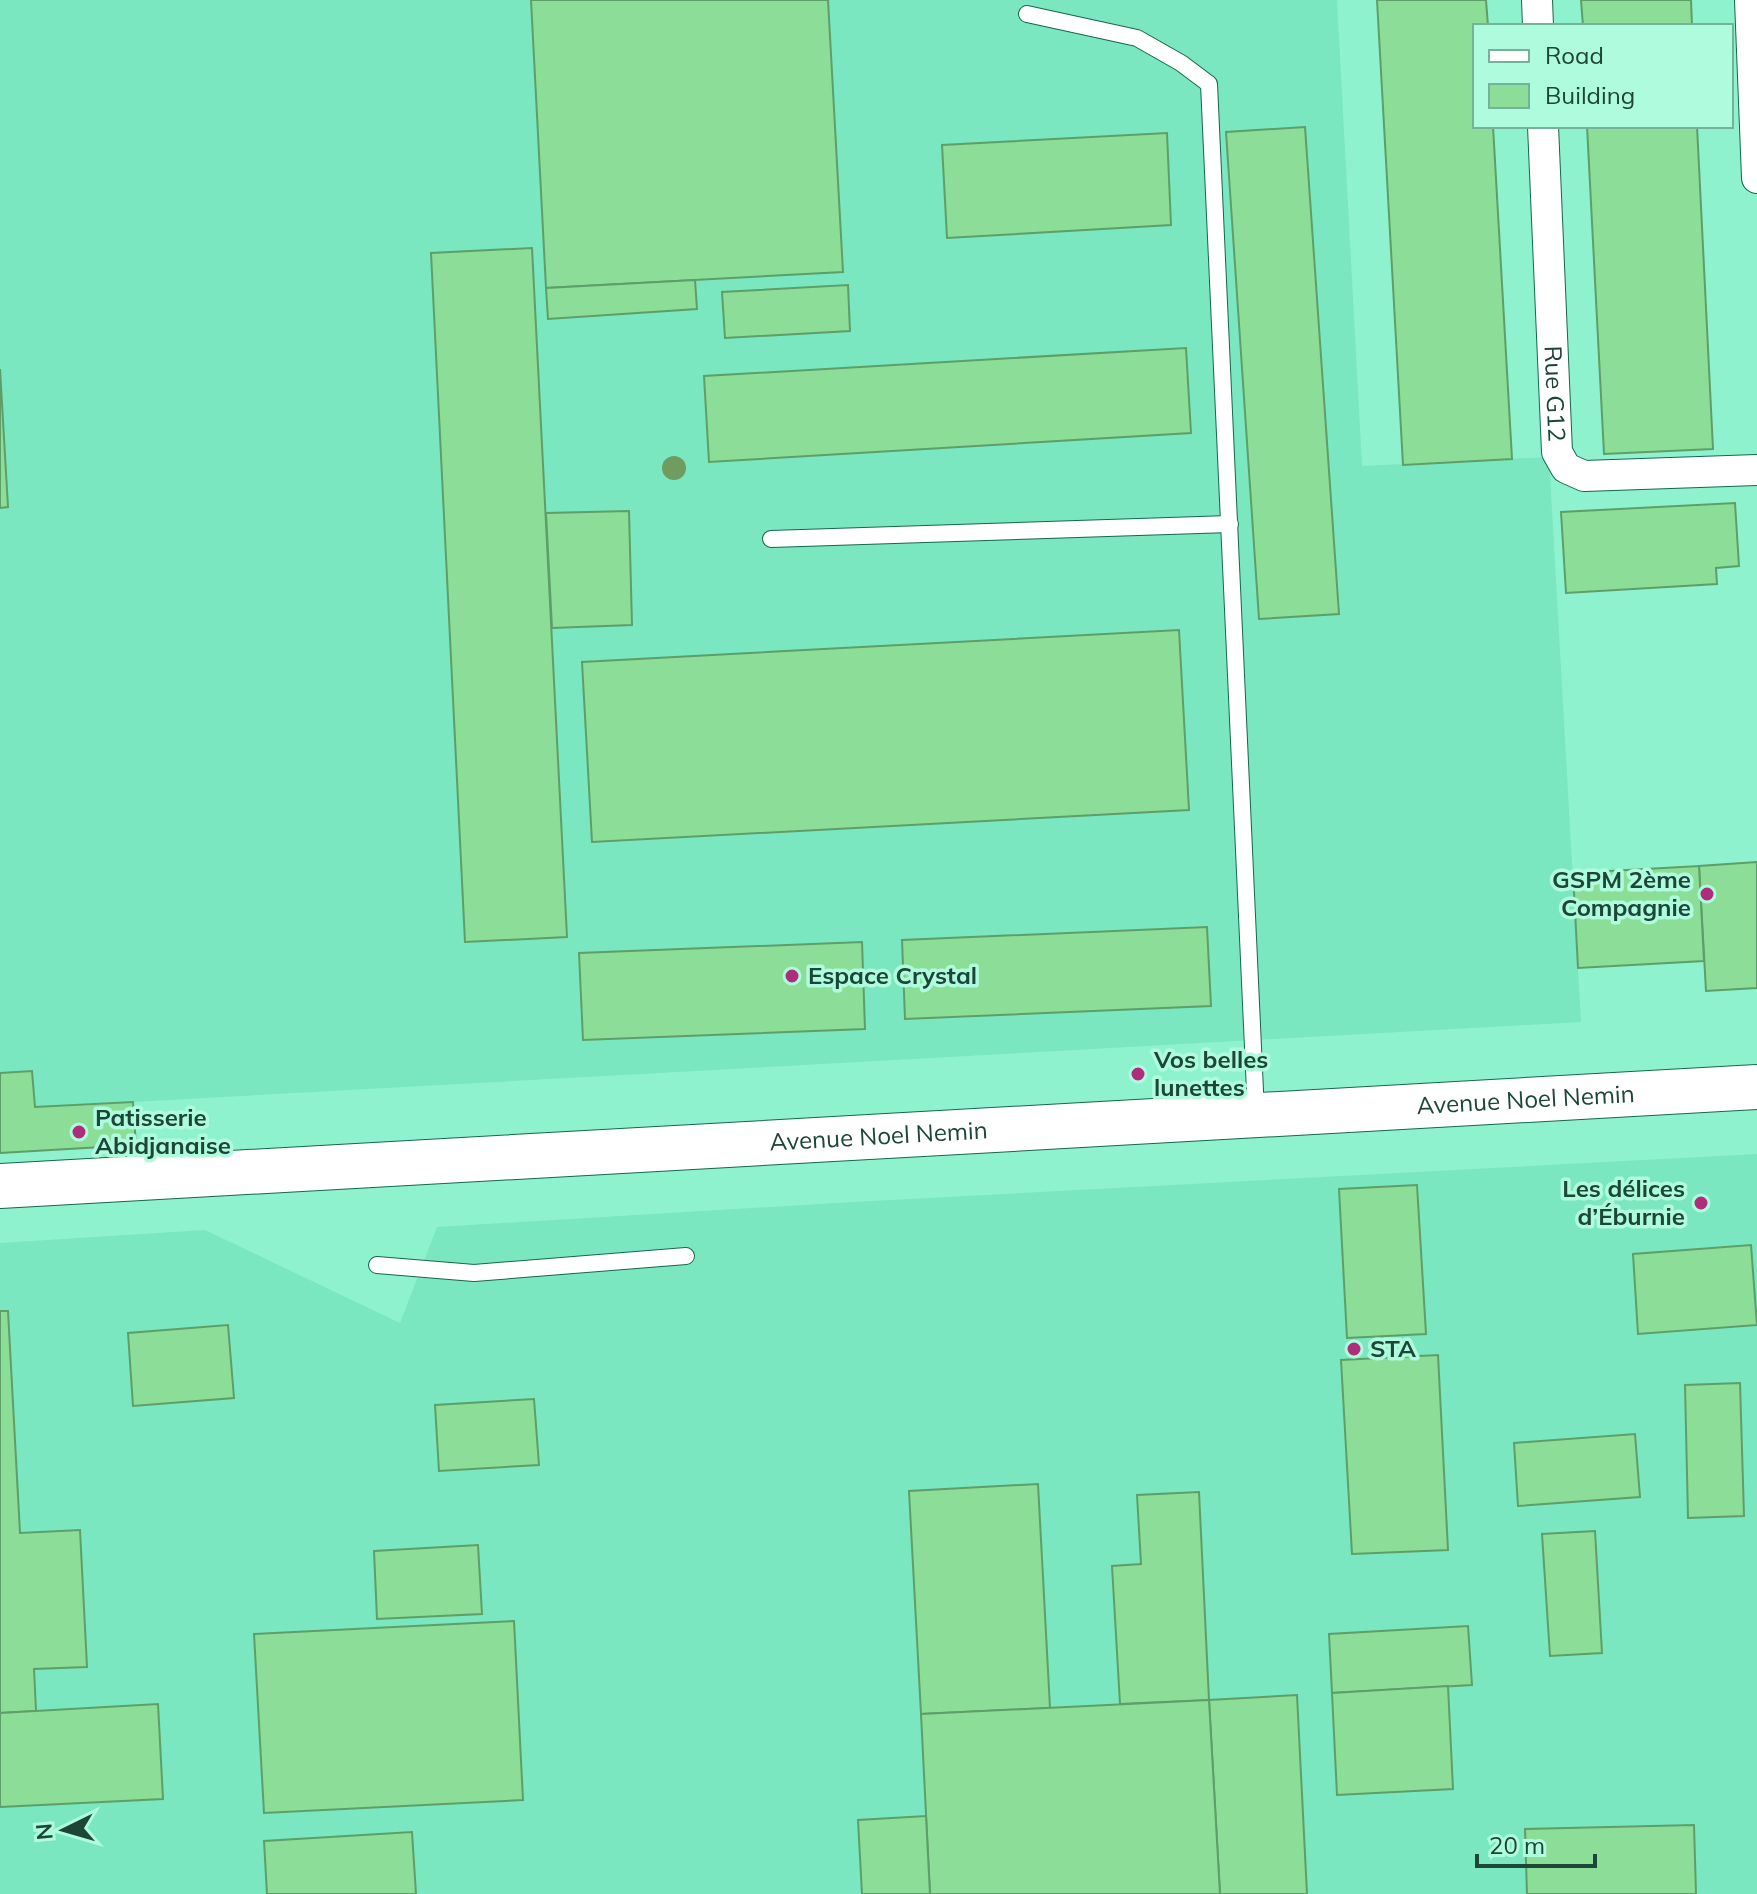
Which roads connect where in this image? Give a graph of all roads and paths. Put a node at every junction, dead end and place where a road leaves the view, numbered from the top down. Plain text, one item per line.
1 (1537, 0) edge
2 (1750, 0) edge
3 (1027, 14) dead end
4 (1538, 24) edge
5 (1543, 128) edge
6 (1757, 178) edge
7 (1757, 470) edge
8 (1230, 524) junction
9 (771, 539) dead end
10 (1757, 1087) edge
11 (1256, 1115) junction
12 (0, 1186) edge
13 (686, 1256) dead end
14 (377, 1265) dead end

1 - 4 street
2 - 6 street
3 - 8 lane
5 - 7 street, Rue G12
8 - 9 lane
8 - 11 lane
10 - 11 street, Avenue Noel Nemin
11 - 12 street, Avenue Noel Nemin
13 - 14 lane

